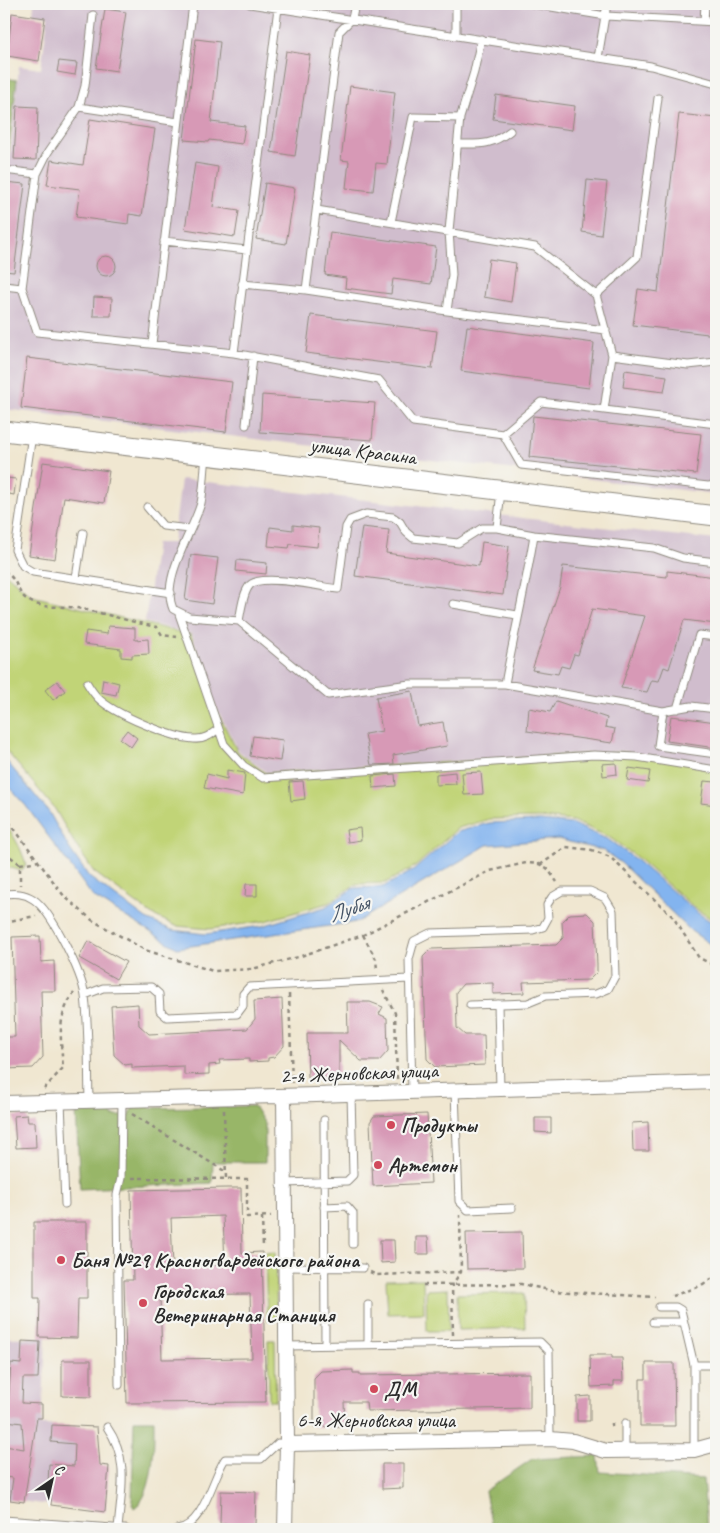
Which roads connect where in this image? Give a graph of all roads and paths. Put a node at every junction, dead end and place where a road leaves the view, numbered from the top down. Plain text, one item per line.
1 (193, 4) edge
2 (250, 4) edge
3 (355, 4) edge
4 (456, 4) edge
5 (534, 4) edge
6 (607, 4) edge
7 (705, 4) edge
8 (278, 8) junction
9 (93, 15) dead end
10 (606, 16) junction
11 (352, 19) junction
12 (704, 21) junction
13 (716, 22) edge
14 (456, 35) junction
15 (481, 39) junction
16 (598, 58) junction
17 (716, 84) edge
18 (658, 98) dead end
19 (79, 108) junction
20 (460, 118) junction
21 (178, 122) junction
22 (510, 132) dead end
23 (458, 144) junction
24 (4, 170) edge
25 (37, 174) junction
26 (317, 210) junction
27 (391, 222) junction
28 (449, 232) junction
29 (164, 241) junction
30 (247, 250) junction
31 (242, 284) junction
32 (4, 286) edge
33 (22, 288) junction
34 (306, 290) junction
35 (596, 295) junction
36 (447, 311) junction
37 (606, 330) junction
38 (152, 344) junction
39 (234, 352) junction
40 (612, 354) junction
41 (253, 356) junction
42 (716, 362) edge
43 (604, 410) junction
44 (716, 424) edge
45 (246, 425) dead end
46 (4, 431) edge
47 (503, 434) junction
48 (32, 435) junction
49 (8, 451) dead end
50 (4, 453) edge
51 (206, 455) junction
52 (716, 485) edge
53 (502, 490) junction
54 (147, 507) dead end
55 (716, 516) edge
56 (497, 528) junction
57 (190, 529) junction
58 (82, 533) dead end
59 (534, 535) junction
60 (716, 562) edge
61 (4, 571) edge
62 (76, 578) junction
63 (171, 593) junction
64 (453, 604) dead end
65 (179, 614) junction
66 (517, 615) junction
67 (239, 621) junction
68 (716, 637) edge
69 (188, 640) junction
70 (86, 683) dead end
71 (505, 684) junction
72 (677, 709) junction
73 (716, 709) edge
74 (663, 711) junction
75 (218, 729) junction
76 (716, 754) edge
77 (716, 770) edge
78 (4, 815) edge
79 (4, 852) edge
80 (39, 861) junction
81 (20, 864) junction
82 (540, 865) junction
83 (562, 891) junction
84 (21, 893) junction
85 (4, 894) edge
86 (26, 919) dead end
87 (4, 922) edge
88 (364, 935) junction
89 (376, 959) dead end
90 (716, 966) edge
91 (409, 979) junction
92 (378, 980) junction
93 (81, 983) junction
94 (289, 985) junction
95 (85, 995) junction
96 (498, 1004) junction
97 (470, 1005) dead end
98 (398, 1082) dead end
99 (716, 1082) edge
100 (500, 1089) junction
101 (288, 1090) junction
102 (455, 1090) junction
103 (40, 1092) dead end
104 (412, 1092) junction
105 (352, 1094) junction
106 (223, 1097) junction
107 (61, 1101) junction
108 (89, 1101) junction
109 (4, 1103) edge
110 (122, 1104) junction
111 (324, 1120) dead end
112 (226, 1172) junction
113 (121, 1178) junction
114 (226, 1179) junction
115 (324, 1182) junction
116 (285, 1183) junction
117 (459, 1201) junction
118 (64, 1204) dead end
119 (324, 1207) junction
120 (512, 1208) dead end
121 (285, 1216) junction
122 (262, 1217) junction
123 (353, 1244) dead end
124 (264, 1248) dead end
125 (286, 1268) junction
126 (325, 1268) junction
127 (363, 1268) joint
128 (461, 1272) junction
129 (716, 1276) edge
130 (423, 1285) dead end
131 (452, 1285) junction
132 (368, 1304) dead end
133 (659, 1307) dead end
134 (653, 1322) dead end
135 (683, 1322) junction
136 (368, 1344) junction
137 (453, 1344) junction
138 (325, 1345) junction
139 (286, 1346) junction
140 (694, 1366) junction
141 (716, 1366) edge
142 (119, 1385) dead end
143 (612, 1423) dead end
144 (625, 1423) dead end
145 (106, 1427) dead end
146 (612, 1429) dead end
147 (550, 1439) junction
148 (287, 1444) junction
149 (716, 1444) edge
150 (694, 1450) junction
151 (625, 1451) junction
152 (4, 1520) edge
153 (118, 1529) edge
154 (126, 1529) edge
155 (177, 1529) edge
156 (285, 1529) edge

1 - 21 lane
2 - 8 lane
3 - 11 lane
4 - 14 lane
5 - 10 lane
6 - 10 lane
7 - 12 lane
8 - 11 lane
8 - 30 lane
9 - 19 lane
10 - 12 lane
10 - 16 lane
11 - 14 lane
11 - 26 lane
12 - 13 lane
14 - 15 lane
15 - 16 lane
15 - 20 lane
16 - 17 lane
18 - 35 lane
19 - 21 lane
19 - 25 lane
20 - 23 lane
20 - 27 lane
21 - 29 lane
22 - 23 lane
23 - 28 lane
24 - 25 lane
25 - 33 lane
26 - 27 lane
26 - 34 lane
27 - 28 lane
28 - 35 lane
28 - 36 lane
29 - 30 lane
29 - 38 lane
30 - 31 lane
31 - 34 lane
31 - 39 lane
32 - 33 lane
33 - 38 lane
34 - 36 lane
35 - 37 lane
36 - 37 lane
37 - 40 lane
38 - 39 lane
39 - 41 lane
40 - 42 lane
40 - 43 lane
41 - 45 lane
41 - 47 lane
43 - 44 lane
43 - 47 lane
46 - 48 main road, улица Красина
47 - 52 lane
48 - 51 main road, улица Красина
48 - 62 lane
49 - 50 path
51 - 53 main road, улица Красина
51 - 57 lane
53 - 55 main road, улица Красина
53 - 56 lane
54 - 57 lane
56 - 59 lane
56 - 67 lane
57 - 63 lane
58 - 62 lane
59 - 60 lane
59 - 66 lane
61 - 69 path
62 - 63 lane
63 - 65 lane
64 - 66 lane
65 - 67 lane
65 - 69 lane
66 - 71 lane
67 - 71 lane
68 - 72 lane
69 - 75 lane
70 - 75 lane
71 - 74 lane
72 - 73 lane
72 - 74 lane
74 - 76 lane
75 - 77 lane
78 - 80 path
79 - 81 path
80 - 81 path
80 - 88 path
81 - 84 path
82 - 83 path
82 - 88 path
82 - 90 path
83 - 91 lane
83 - 96 lane
84 - 85 lane
84 - 93 lane
86 - 87 path
88 - 89 path
91 - 92 lane
91 - 104 lane
92 - 94 lane
92 - 98 path
93 - 95 lane
93 - 103 path
94 - 95 lane
94 - 101 path
95 - 108 lane
96 - 97 lane
96 - 100 lane
99 - 100 street, 2-я Жерновская улица
100 - 102 street, 2-я Жерновская улица
101 - 105 street, 2-я Жерновская улица
101 - 106 street, 2-я Жерновская улица
101 - 116 street, 6-я Жерновская улица
102 - 104 street, 2-я Жерновская улица
102 - 117 lane
104 - 105 street, 2-я Жерновская улица
105 - 115 lane
106 - 110 street, 2-я Жерновская улица
106 - 112 path
107 - 108 street, 2-я Жерновская улица
107 - 109 street, 2-я Жерновская улица
107 - 118 lane
108 - 110 street, 2-я Жерновская улица
110 - 112 path
110 - 113 lane
111 - 115 lane
112 - 114 path
113 - 114 path
113 - 142 lane
114 - 122 path
115 - 116 lane
115 - 119 lane
116 - 121 street, 6-я Жерновская улица
117 - 120 lane
117 - 128 path
119 - 123 lane
119 - 126 lane
121 - 122 path
121 - 125 street, 6-я Жерновская улица
122 - 124 path
125 - 126 lane
125 - 139 street, 6-я Жерновская улица
126 - 127 lane
126 - 138 lane
127 - 128 path
128 - 131 path
129 - 131 path
130 - 131 path
131 - 137 path
132 - 136 lane
133 - 135 lane
134 - 135 lane
135 - 140 lane
136 - 137 lane
136 - 138 lane
137 - 147 lane
138 - 139 lane
139 - 148 street, 6-я Жерновская улица
140 - 141 lane
140 - 150 lane
143 - 146 path
144 - 151 lane
145 - 153 lane
147 - 148 street, 6-я Жерновская улица
147 - 151 street, 6-я Жерновская улица
148 - 155 lane
148 - 156 street
149 - 150 street, 6-я Жерновская улица
150 - 151 street, 6-я Жерновская улица
152 - 153 lane
153 - 154 lane

